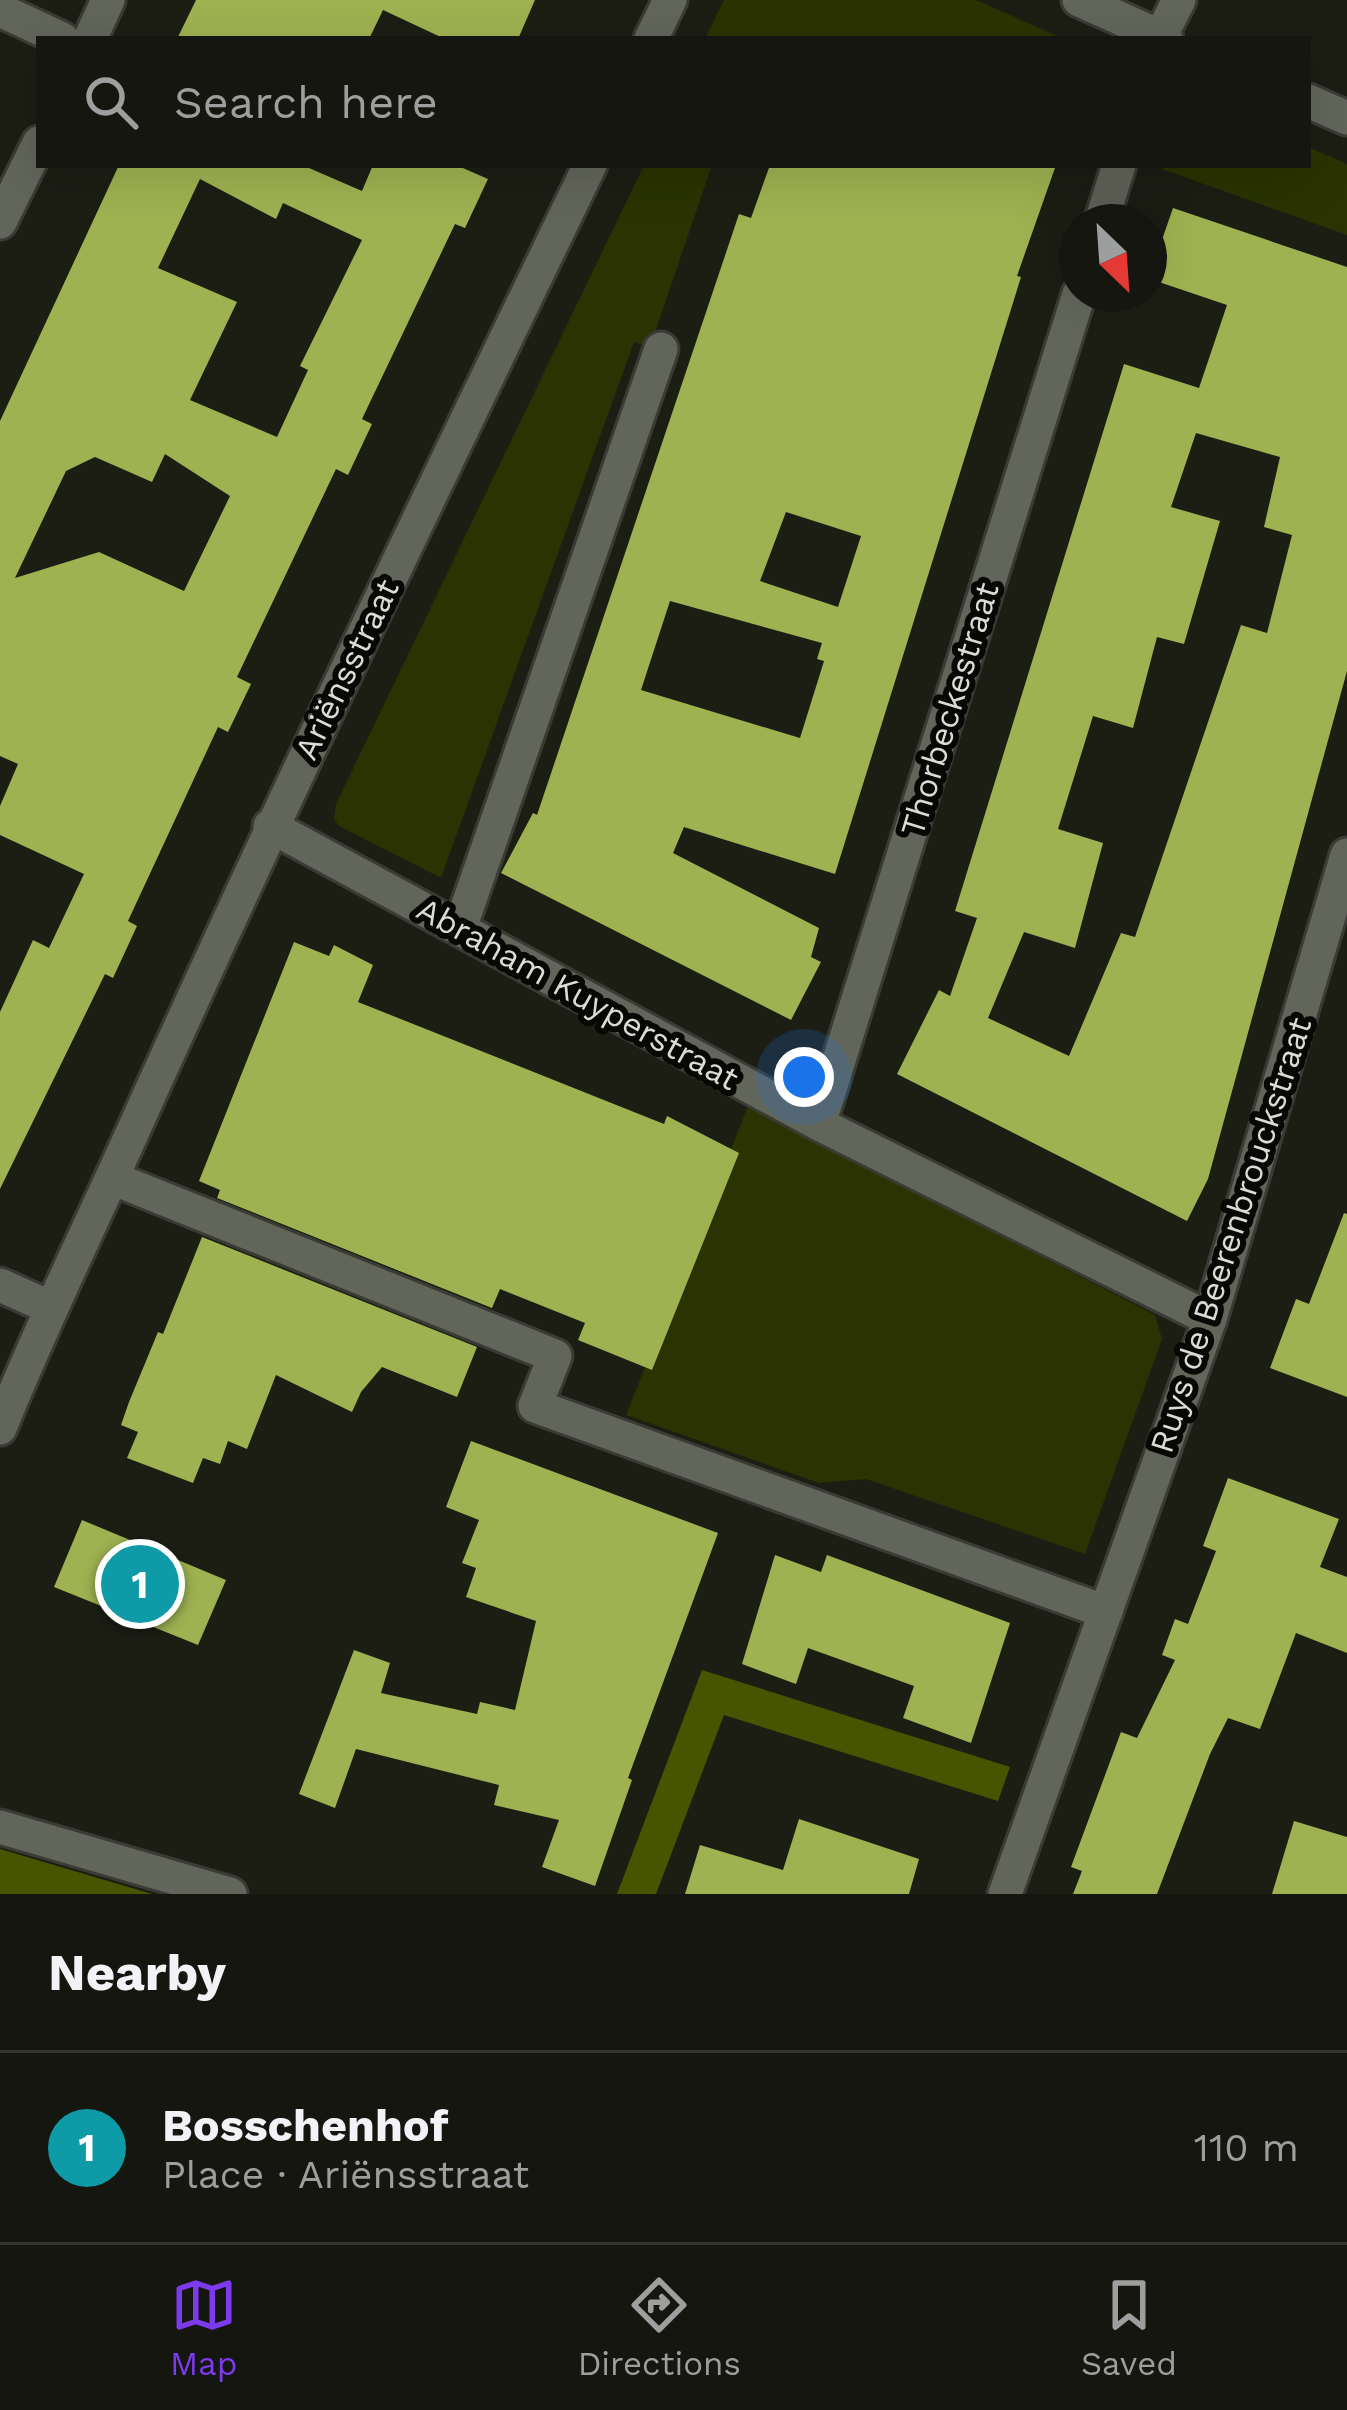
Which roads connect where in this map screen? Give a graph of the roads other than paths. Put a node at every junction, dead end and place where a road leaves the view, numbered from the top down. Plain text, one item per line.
1 (108, 0) edge
2 (670, 0) edge
3 (1079, 0) edge
4 (1179, 0) edge
5 (0, 10) edge
6 (56, 36) edge
7 (91, 36) edge
8 (652, 36) edge
9 (1158, 36) edge
10 (1163, 36) edge
11 (1311, 102) edge
12 (1347, 118) edge
13 (36, 149) edge
14 (589, 168) edge
15 (1118, 168) edge
16 (1107, 204) edge
17 (0, 222) edge
18 (1072, 312) edge
19 (662, 349) dead end
20 (270, 826) junction
21 (1347, 855) edge
22 (460, 928) junction
23 (819, 1124) junction
24 (112, 1178) junction
25 (0, 1285) edge
26 (49, 1307) junction
27 (1210, 1319) junction
28 (0, 1428) edge
29 (1106, 1612) junction
30 (0, 1827) edge
31 (230, 1894) edge
32 (1005, 1894) edge

1 - 7 street
2 - 8 street
3 - 9 street
4 - 10 street
5 - 6 street
11 - 12 street
13 - 17 street
14 - 20 street, Ariënsstraat
15 - 16 street
18 - 23 street, Thorbeckestraat
19 - 22 street
20 - 22 street, Abraham Kuyperstraat
20 - 24 street, Ariënsstraat
21 - 27 street, Ruys de Beerenbrouckstraat
22 - 23 street, Abraham Kuyperstraat
23 - 27 street, Abraham Kuyperstraat
24 - 26 street, Ariënsstraat
24 - 29 street
25 - 26 street
26 - 28 street, Ariënsstraat
27 - 29 street, Ruys de Beerenbrouckstraat
29 - 32 street, Ruys de Beerenbrouckstraat
30 - 31 street

